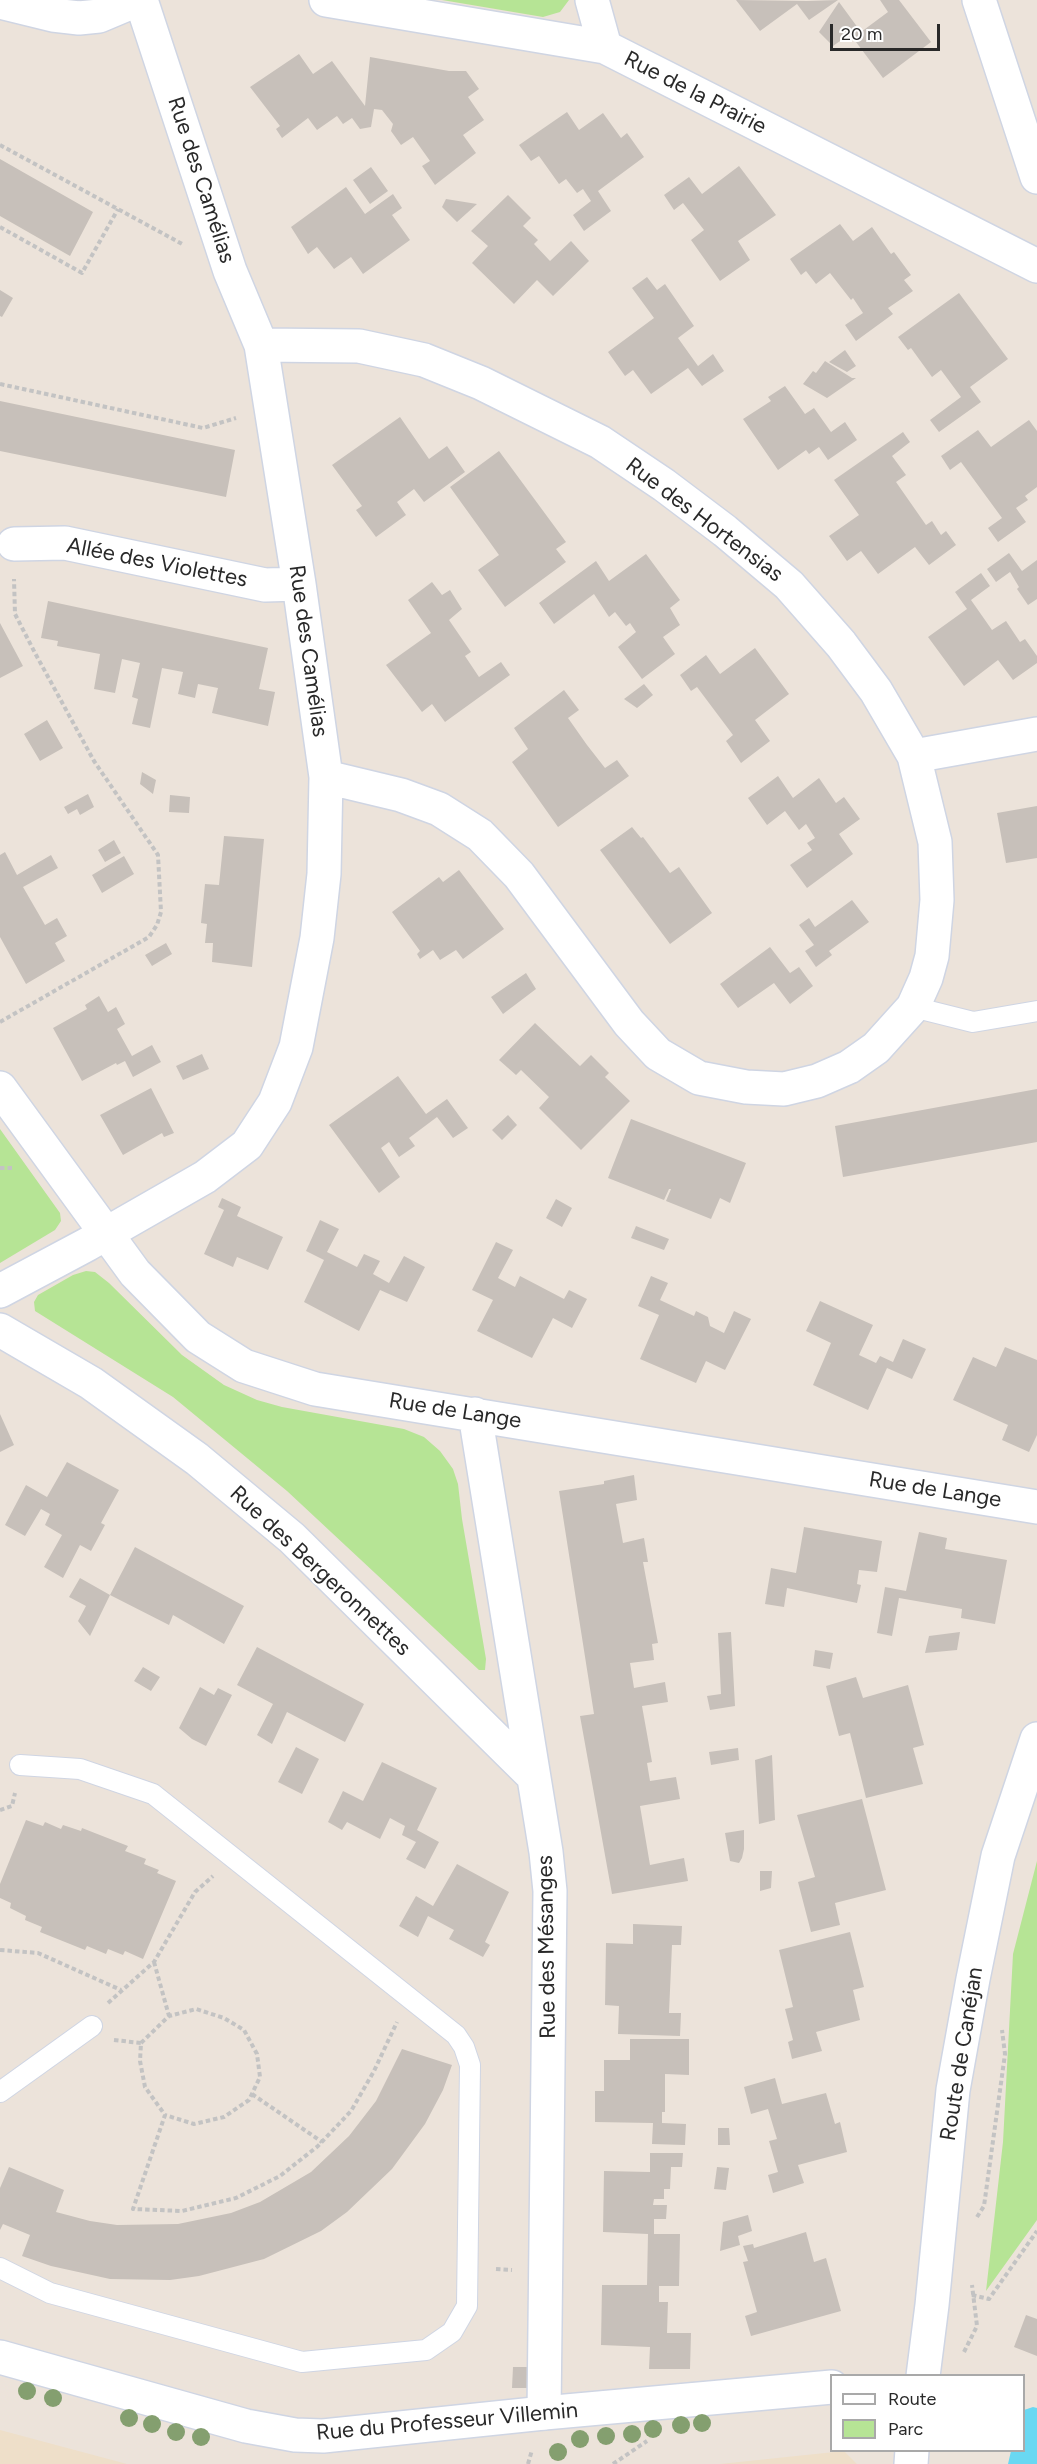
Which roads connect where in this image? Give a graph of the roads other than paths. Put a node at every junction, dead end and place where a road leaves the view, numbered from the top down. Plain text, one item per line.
1 (139, 0) edge
2 (326, 0) edge
3 (592, 0) edge
4 (979, 0) edge
5 (0, 2) edge
6 (604, 47) junction
7 (1037, 177) edge
8 (1037, 266) edge
9 (261, 345) junction
10 (14, 544) road end
11 (299, 584) junction
12 (1037, 734) edge
13 (914, 756) junction
14 (326, 777) junction
15 (913, 1007) junction
16 (1037, 1011) edge
17 (0, 1088) edge
18 (106, 1233) junction
19 (0, 1291) edge
20 (0, 1330) edge
21 (475, 1414) junction
22 (1037, 1507) edge
23 (1037, 1739) edge
24 (20, 1765) dead end
25 (532, 1775) junction
26 (92, 2026) road end
27 (0, 2092) edge
28 (0, 2268) edge
29 (0, 2357) edge
30 (923, 2374) edge
31 (830, 2387) edge
32 (544, 2413) junction

1 - 5 street
1 - 9 street, Rue des Camélias
2 - 6 street, Rue de la Prairie
3 - 6 street
4 - 7 street
6 - 8 street, Rue de la Prairie
9 - 11 street, Rue des Camélias
9 - 13 street, Rue des Hortensias
10 - 11 street, Allée des Violettes
11 - 14 street, Rue des Camélias
12 - 13 street
13 - 15 street, Rue des Hortensias
14 - 15 street, Rue des Hortensias
14 - 18 street, Rue des Camélias
15 - 16 lane
17 - 18 street, Rue de Lange
18 - 19 street, Rue des Camélias
18 - 21 street, Rue de Lange
20 - 25 street, Rue des Bergeronnettes
21 - 22 street, Rue de Lange
21 - 25 street, Rue des Mésanges
23 - 30 street, Route de Canéjan
24 - 28 lane
25 - 32 street, Rue des Mésanges
26 - 27 lane
29 - 32 street, Rue du Professeur Villemin
31 - 32 street, Rue du Professeur Villemin

